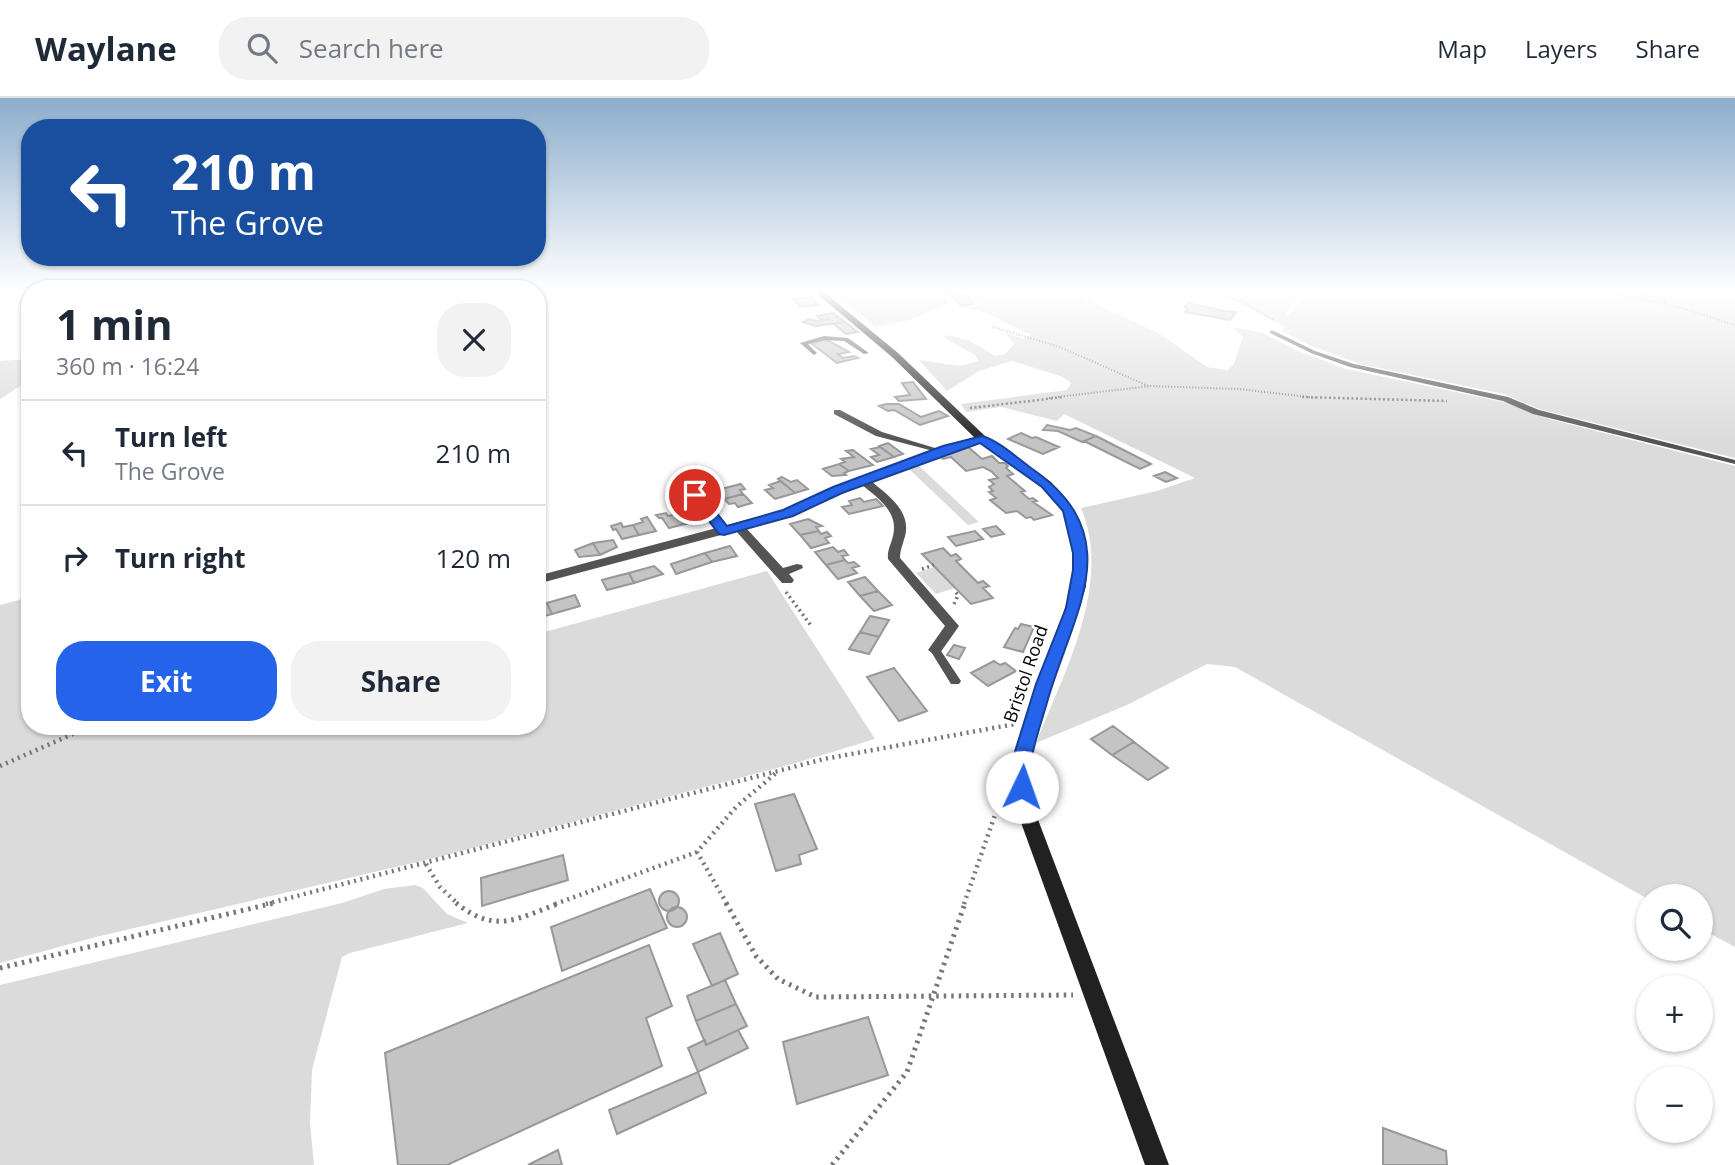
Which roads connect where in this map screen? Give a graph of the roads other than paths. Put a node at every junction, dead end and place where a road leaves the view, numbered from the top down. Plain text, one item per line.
1 (808, 342) edge
2 (850, 342) edge
3 (881, 342) joint
4 (1292, 342) edge
5 (856, 346) junction
6 (814, 353) dead end
7 (866, 353) dead end
8 (837, 412) dead end
9 (982, 439) junction
10 (941, 451) junction
11 (1735, 462) edge
12 (864, 481) junction
13 (695, 495) dead end
14 (739, 527) junction
15 (724, 531) junction
16 (797, 568) dead end
17 (546, 578) edge
18 (934, 605) junction
19 (919, 610) dead end
20 (935, 650) joint
21 (955, 681) dead end
22 (1157, 1165) edge

1 - 6 lane
2 - 5 lane
3 - 5 lane
3 - 9 main road, Bristol Road
4 - 11 lane
5 - 7 lane
8 - 10 lane
9 - 10 street
9 - 22 main road, Bristol Road
10 - 12 street
12 - 14 street
12 - 18 street
13 - 15 lane
14 - 15 street
14 - 16 street
15 - 17 street
18 - 19 street
18 - 20 street
20 - 21 lane

